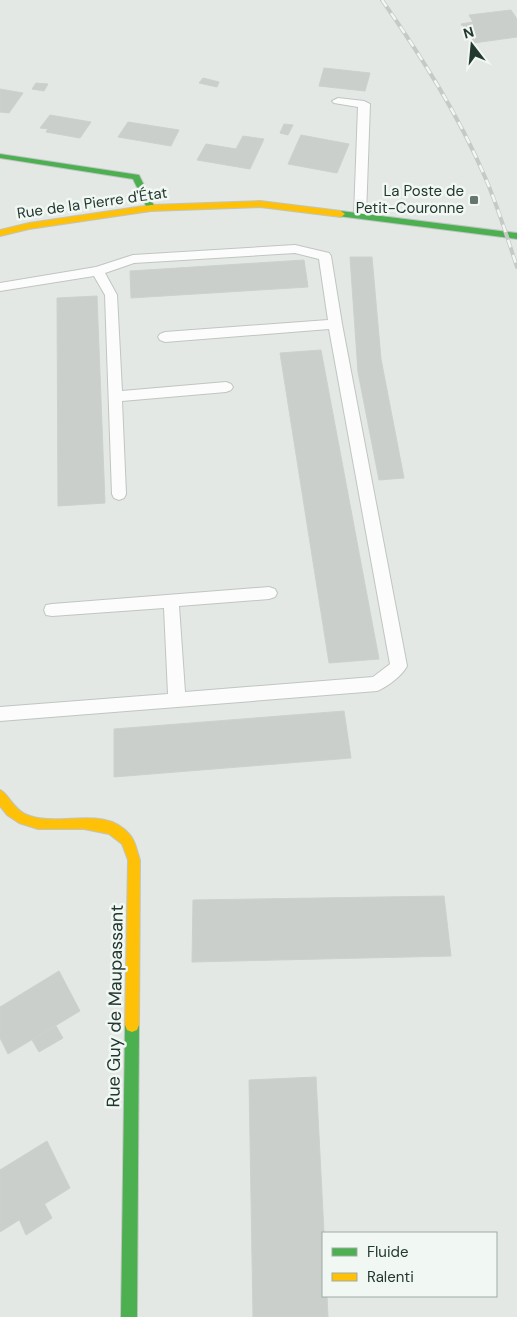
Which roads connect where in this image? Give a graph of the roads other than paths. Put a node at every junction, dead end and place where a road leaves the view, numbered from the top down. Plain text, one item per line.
1 (338, 101) dead end
2 (0, 156) edge
3 (151, 208) junction
4 (360, 215) junction
5 (0, 233) edge
6 (517, 236) edge
7 (98, 271) junction
8 (0, 287) edge
9 (335, 324) junction
10 (164, 337) dead end
11 (226, 387) dead end
12 (115, 397) junction
13 (119, 494) dead end
14 (269, 593) dead end
15 (171, 601) junction
16 (52, 610) dead end
17 (177, 699) junction
18 (0, 714) edge
19 (0, 795) edge
20 (129, 1317) edge

1 - 4 lane
2 - 3 street
3 - 4 street, Rue de la Pierre d'État
3 - 5 street, Rue de la Pierre d'État
4 - 6 street, Rue de la Pierre d'État
7 - 8 lane
7 - 9 lane
7 - 12 lane
9 - 10 lane
9 - 17 lane
11 - 12 lane
12 - 13 lane
14 - 15 lane
15 - 16 lane
15 - 17 lane
17 - 18 lane
19 - 20 street, Rue Guy de Maupassant

